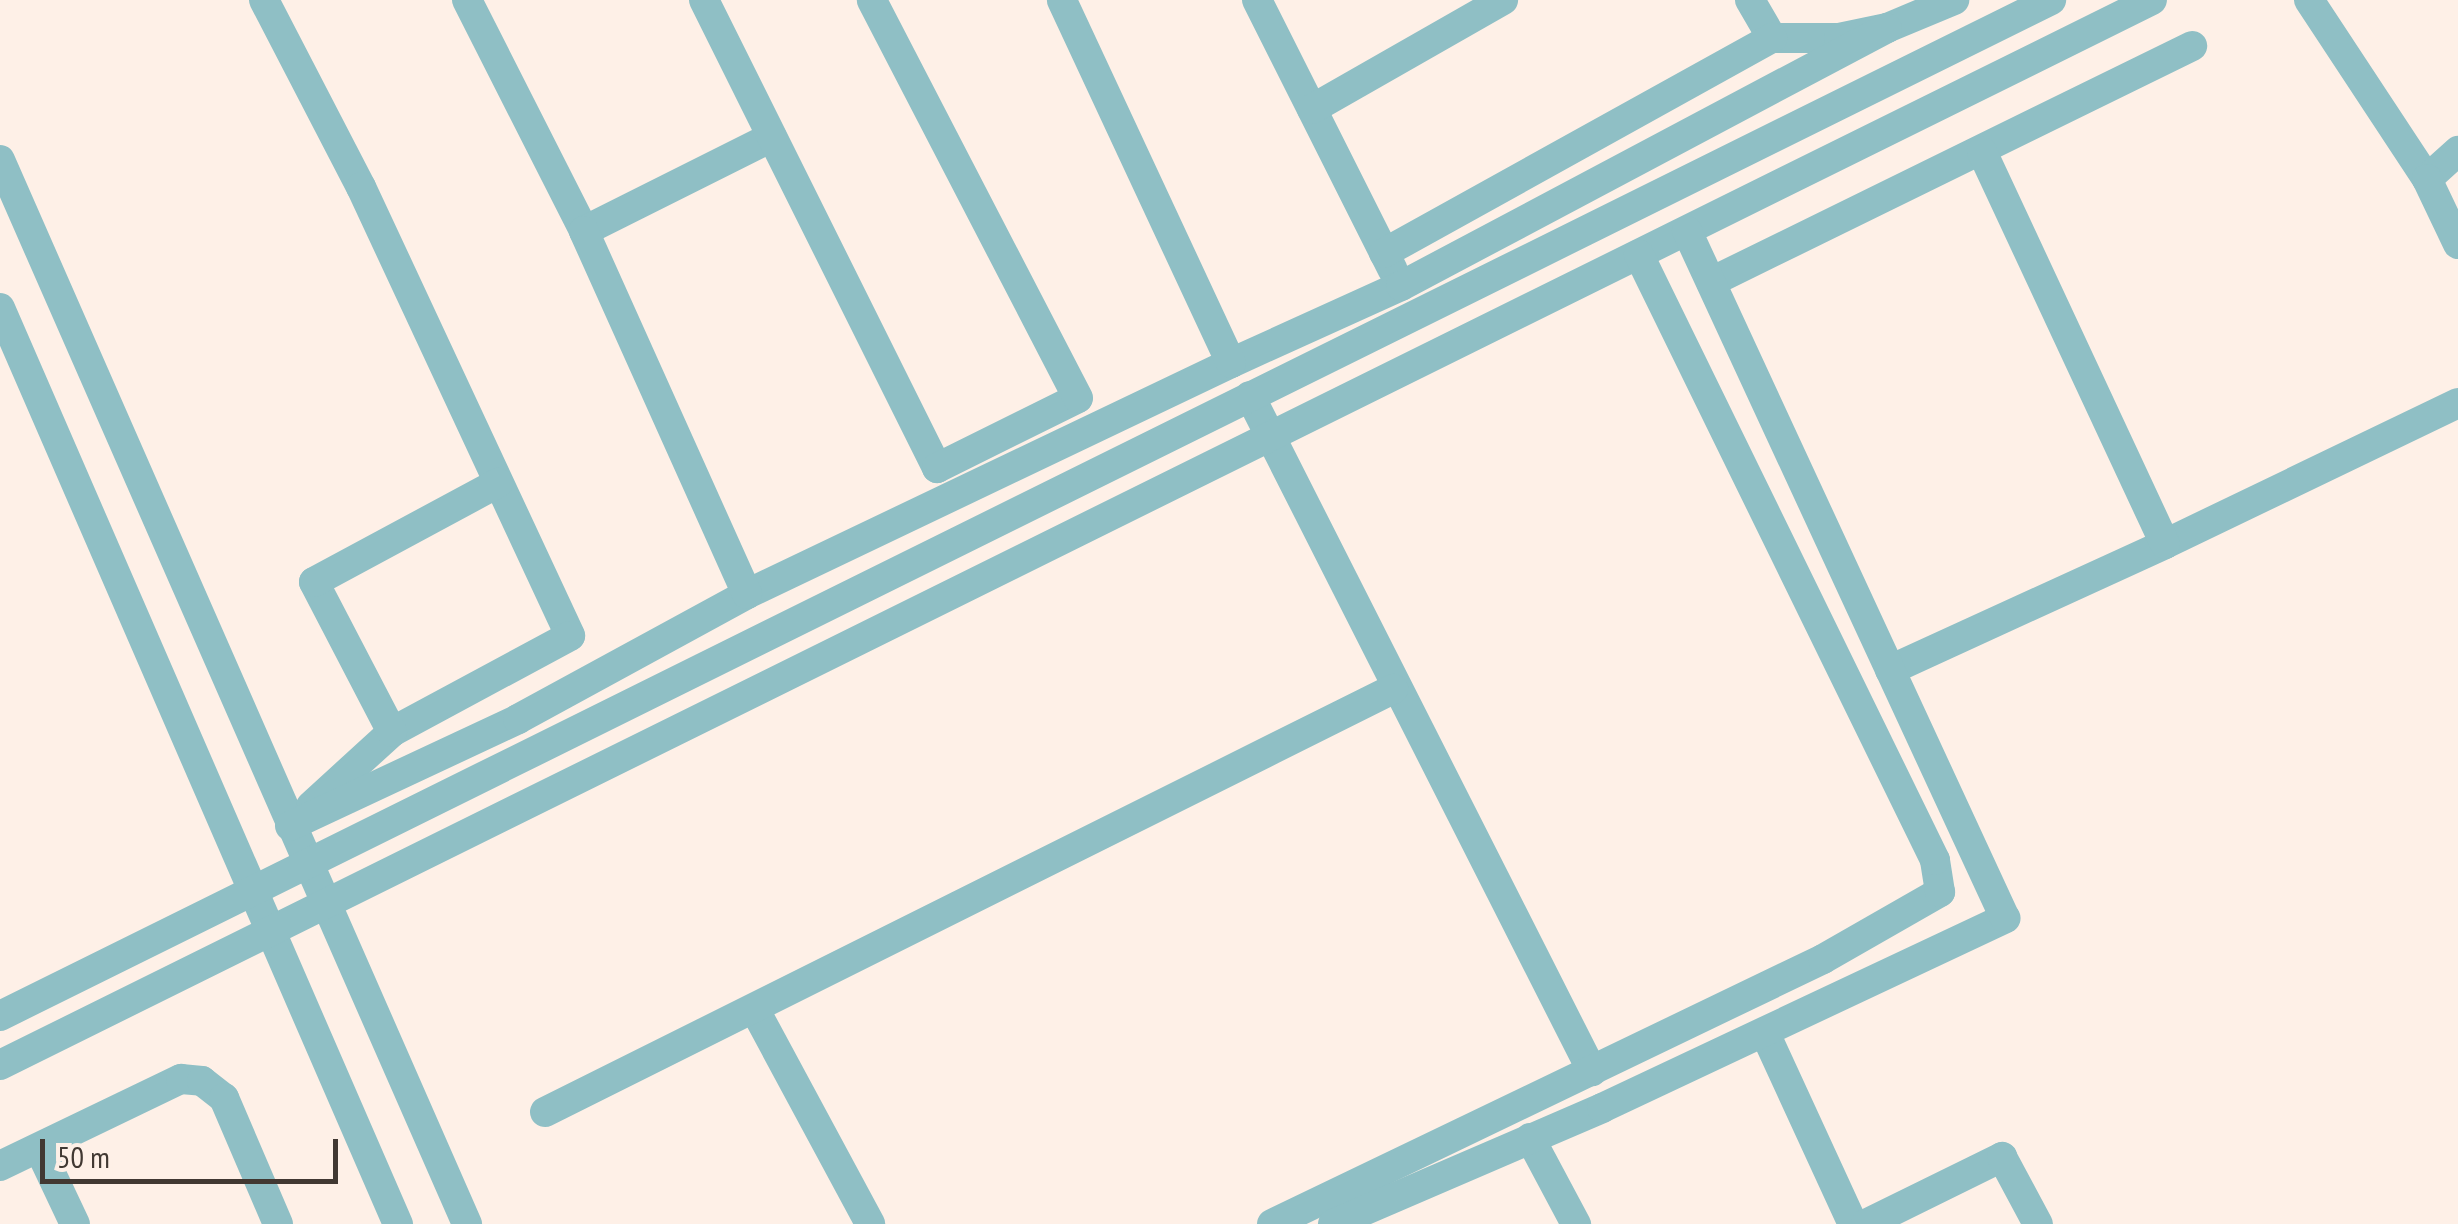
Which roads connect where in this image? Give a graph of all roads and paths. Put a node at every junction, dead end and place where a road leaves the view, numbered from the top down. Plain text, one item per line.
1 (264, 0) edge
2 (467, 0) edge
3 (704, 0) edge
4 (872, 0) edge
5 (1062, 0) edge
6 (1257, 0) edge
7 (1503, 0) edge
8 (1750, 0) edge
9 (1954, 0) edge
10 (2051, 0) edge
11 (2152, 0) edge
12 (2309, 0) edge
13 (1887, 28) junction
14 (1772, 38) junction
15 (2192, 46) dead end
16 (1312, 109) junction
17 (772, 137) junction
18 (2458, 151) edge
19 (1982, 152) junction
20 (0, 160) edge
21 (2427, 180) junction
22 (1687, 230) junction
23 (584, 231) junction
24 (2458, 244) edge
25 (1384, 253) junction
26 (1638, 255) junction
27 (1710, 282) junction
28 (1402, 286) junction
29 (0, 308) edge
30 (1415, 314) junction
31 (1232, 364) junction
32 (1250, 396) junction
33 (2458, 402) edge
34 (1271, 436) junction
35 (498, 483) junction
36 (2166, 544) junction
37 (747, 594) junction
38 (1890, 670) junction
39 (1393, 689) junction
40 (392, 732) junction
41 (290, 826) junction
42 (309, 864) junction
43 (255, 890) junction
44 (328, 903) junction
45 (274, 930) junction
46 (755, 1010) junction
47 (0, 1016) edge
48 (1765, 1033) junction
49 (0, 1065) edge
50 (1592, 1070) junction
51 (546, 1112) dead end
52 (1530, 1138) junction
53 (39, 1148) junction
54 (0, 1166) edge
55 (1385, 1212) edge
56 (75, 1224) edge
57 (278, 1224) edge
58 (398, 1224) edge
59 (467, 1224) edge
60 (870, 1224) edge
61 (1272, 1224) edge
62 (1334, 1224) edge
63 (1576, 1224) edge
64 (1854, 1224) edge
65 (1866, 1224) edge
66 (2038, 1224) edge

1 - 35 street
2 - 23 street
3 - 17 street
4 - 17 street
5 - 31 street
6 - 16 street
7 - 16 street
8 - 14 street
9 - 13 street
10 - 30 street
11 - 22 street
12 - 21 street
13 - 14 street
13 - 28 street
14 - 25 street
15 - 19 street
16 - 25 street
17 - 23 street
18 - 21 street
19 - 27 street
19 - 36 street
20 - 41 street
21 - 24 street
22 - 26 street
22 - 27 street
23 - 37 street
25 - 28 street
26 - 34 street
26 - 50 street
27 - 38 street
28 - 30 street
28 - 31 street
29 - 43 street
30 - 32 street
31 - 37 street
32 - 34 street
32 - 42 street
33 - 36 street
34 - 39 street
34 - 44 street
35 - 40 street
35 - 40 street
36 - 38 street
37 - 41 street
38 - 48 street
39 - 46 street
39 - 50 street
40 - 41 street
41 - 42 street
42 - 43 street
42 - 44 street
43 - 45 street
43 - 47 street
44 - 45 street
44 - 59 street
45 - 49 street
45 - 58 street
46 - 51 street
46 - 60 street
48 - 52 street
48 - 64 street
50 - 61 street
52 - 55 street
52 - 63 street
53 - 54 street
53 - 56 street
53 - 57 street
55 - 62 street
65 - 66 street

